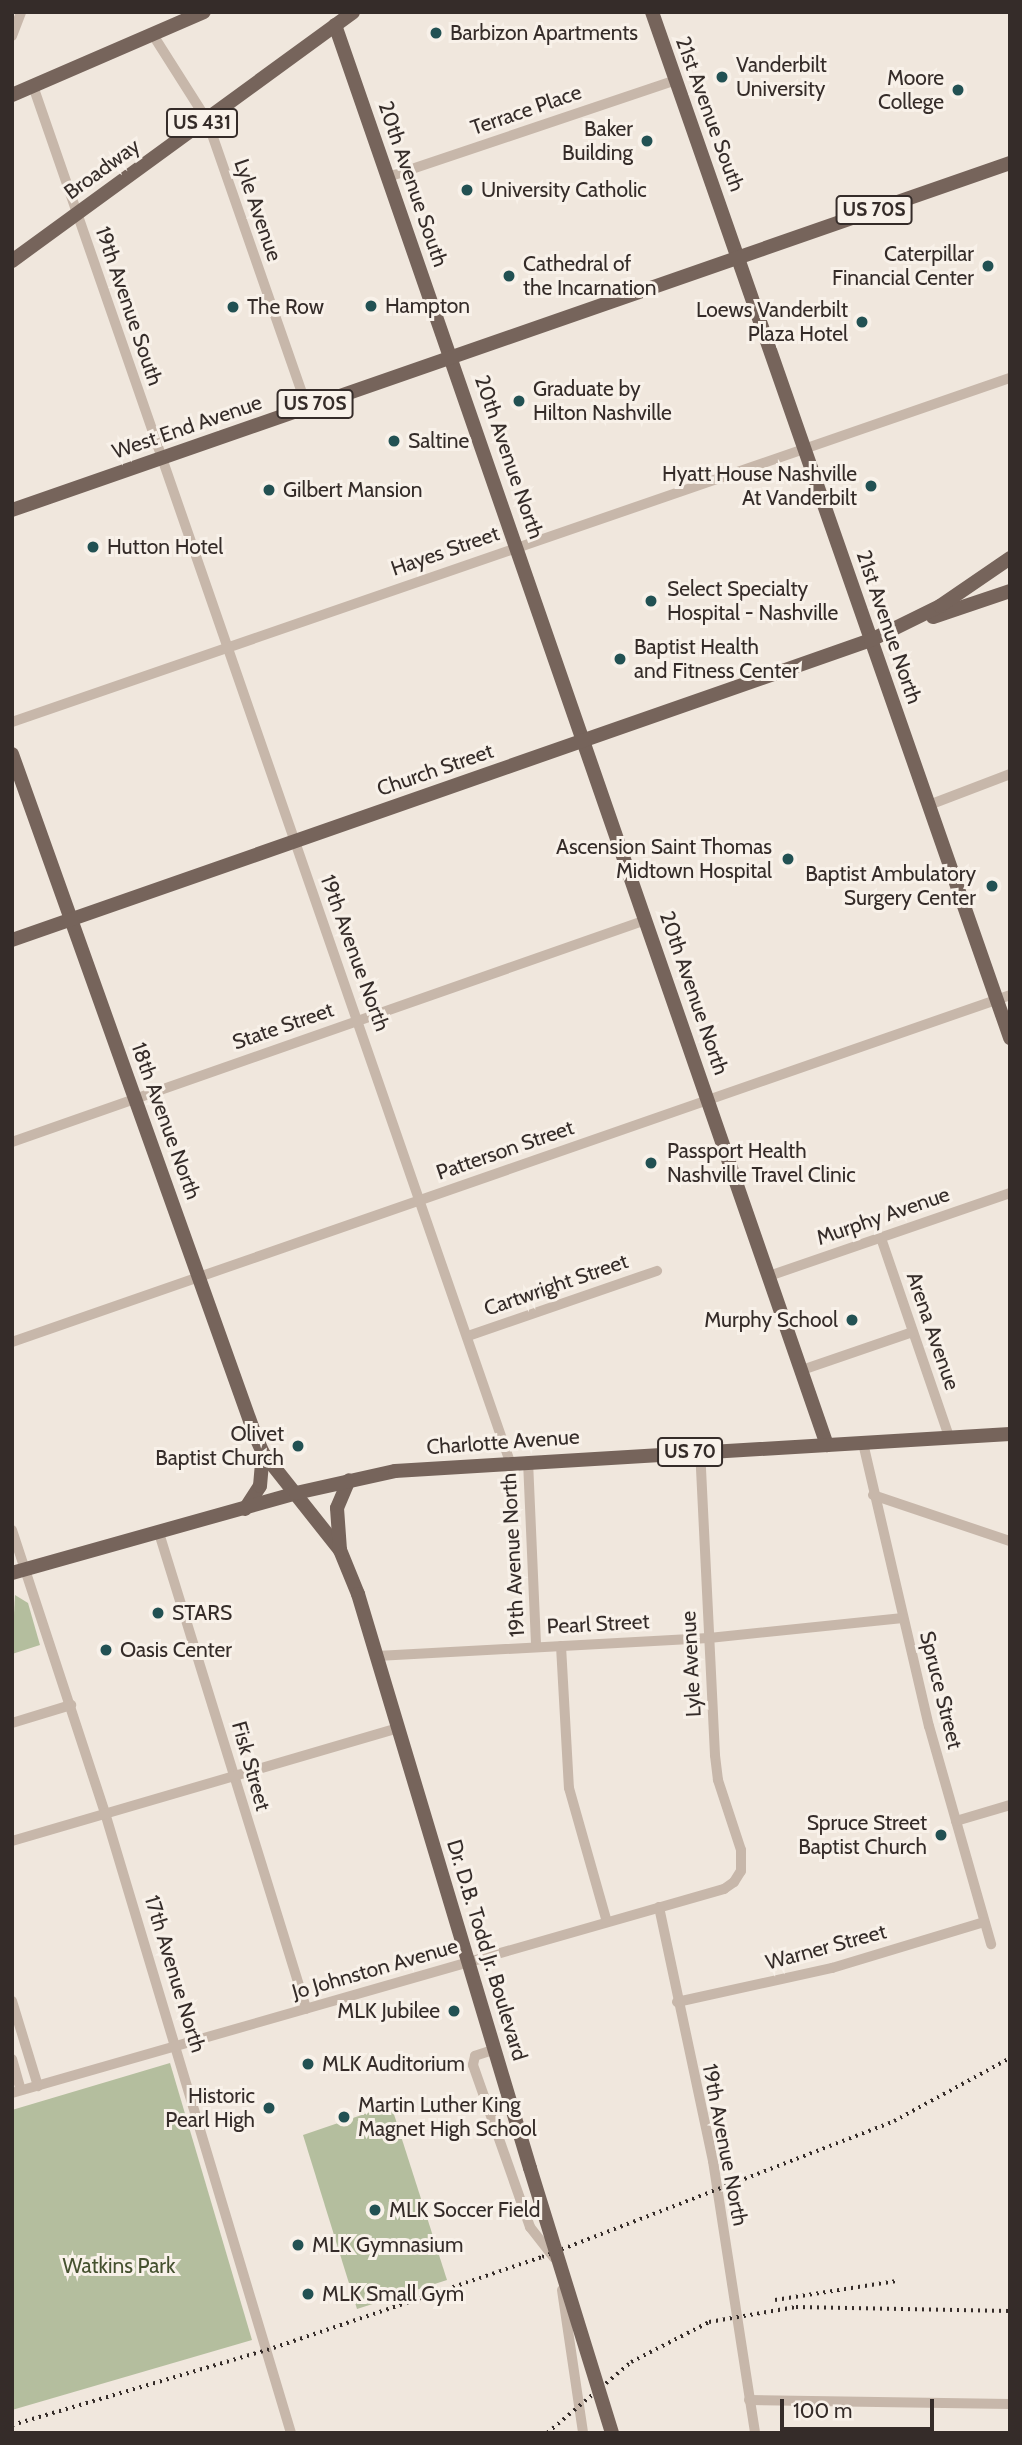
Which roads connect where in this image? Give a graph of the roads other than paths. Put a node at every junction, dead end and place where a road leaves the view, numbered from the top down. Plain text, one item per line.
1 (21, 12) edge
2 (204, 12) edge
3 (353, 12) edge
4 (652, 12) edge
5 (335, 26) junction
6 (153, 35) junction
7 (12, 36) edge
8 (676, 80) junction
9 (33, 86) junction
10 (12, 94) edge
11 (207, 120) junction
12 (1010, 163) edge
13 (388, 177) junction
14 (77, 213) junction
15 (729, 230) joint
16 (738, 256) junction
17 (12, 261) edge
18 (452, 356) junction
19 (1010, 378) edge
20 (307, 407) junction
21 (804, 449) junction
22 (161, 459) junction
23 (12, 510) edge
24 (517, 546) junction
25 (1010, 558) edge
26 (1010, 591) edge
27 (892, 631) junction
28 (871, 640) junction
29 (227, 647) junction
30 (12, 722) edge
31 (584, 740) junction
32 (12, 754) edge
33 (1010, 774) edge
34 (929, 805) junction
35 (295, 841) junction
36 (71, 920) junction
37 (646, 920) junction
38 (12, 940) edge
39 (1003, 997) edge
40 (359, 1020) junction
41 (1010, 1038) edge
42 (135, 1098) junction
43 (708, 1100) junction
44 (12, 1142) edge
45 (1010, 1193) edge
46 (419, 1200) junction
47 (881, 1237) junction
48 (657, 1271) dead end
49 (769, 1276) junction
50 (200, 1277) junction
51 (913, 1332) junction
52 (468, 1336) junction
53 (12, 1342) edge
54 (802, 1370) junction
55 (1010, 1434) edge
56 (949, 1437) junction
57 (863, 1443) junction
58 (827, 1445) junction
59 (700, 1451) junction
60 (263, 1453) junction
61 (528, 1461) junction
62 (510, 1462) junction
63 (349, 1480) junction
64 (296, 1493) junction
65 (873, 1495) junction
66 (244, 1509) junction
67 (12, 1530) edge
68 (159, 1533) junction
69 (1010, 1541) edge
70 (340, 1550) junction
71 (28, 1569) junction
72 (12, 1573) edge
73 (904, 1618) junction
74 (709, 1638) junction
75 (561, 1646) junction
76 (537, 1647) junction
77 (377, 1656) junction
78 (71, 1705) junction
79 (12, 1723) edge
80 (398, 1728) junction
81 (234, 1777) junction
82 (1010, 1805) edge
83 (106, 1813) junction
84 (956, 1821) junction
85 (12, 1841) edge
86 (741, 1871) joint
87 (659, 1908) junction
88 (607, 1922) junction
89 (984, 1922) junction
90 (990, 1944) dead end
91 (471, 1962) junction
92 (12, 2001) edge
93 (677, 2002) junction
94 (306, 2009) junction
95 (177, 2046) junction
96 (496, 2049) junction
97 (12, 2059) edge
98 (38, 2086) junction
99 (17, 2092) edge
100 (749, 2400) junction
101 (1010, 2404) edge
102 (292, 2433) edge
103 (583, 2433) edge
104 (612, 2433) edge
105 (755, 2433) edge

1 - 7 street
2 - 6 main road
3 - 5 main road, Broadway / US 431
4 - 8 main road, 21st Avenue South
5 - 11 main road, Broadway / US 431
5 - 13 main road, 20th Avenue South
6 - 9 main road
6 - 11 street, Lyle Avenue
8 - 13 street, Terrace Place
8 - 15 main road, 21st Avenue South
9 - 10 main road
9 - 14 street, 19th Avenue South
11 - 14 main road, Broadway / US 431
11 - 20 street, Lyle Avenue
12 - 16 main road, West End Avenue / US 70S
13 - 18 main road, 20th Avenue South
14 - 17 main road, Broadway / US 431
14 - 22 street, 19th Avenue South
15 - 16 main road, 21st Avenue North
16 - 18 main road, West End Avenue / US 70S
16 - 21 main road, 21st Avenue North
18 - 20 main road, West End Avenue / US 70S
18 - 24 main road, 20th Avenue North
19 - 21 street, Hayes Street
20 - 22 main road, West End Avenue / US 70S
21 - 24 street, Hayes Street
21 - 28 main road, 21st Avenue North
22 - 23 main road, West End Avenue / US 70S
22 - 29 street, 19th Avenue North
24 - 29 street, Hayes Street
24 - 31 main road, 20th Avenue North
25 - 27 main road
26 - 27 main road
27 - 28 main road, Church Street
28 - 31 main road, Church Street
28 - 34 main road, 21st Avenue North
29 - 30 street, Hayes Street
29 - 35 street, 19th Avenue North
31 - 35 main road, Church Street
31 - 37 main road, 20th Avenue North
32 - 36 main road, 18th Avenue North
33 - 34 street
34 - 39 main road, 21st Avenue North
35 - 36 main road, Church Street
35 - 40 street, 19th Avenue North
36 - 38 main road, Church Street
36 - 42 main road, 18th Avenue North
37 - 40 street, State Street
37 - 43 main road, 20th Avenue North
39 - 41 main road, 21st Avenue North
39 - 43 street, Patterson Street
40 - 42 street, State Street
40 - 46 street, 19th Avenue North
42 - 44 street, State Street
42 - 50 main road, 18th Avenue North
43 - 46 street, Patterson Street
43 - 49 main road, 20th Avenue North
45 - 47 street, Murphy Avenue
46 - 50 street, Patterson Street
46 - 52 street, 19th Avenue North
47 - 49 street, Murphy Avenue
47 - 51 street, Arena Avenue
48 - 52 street, Cartwright Street
49 - 54 main road, 20th Avenue North
50 - 53 street, Patterson Street
50 - 60 main road, 18th Avenue North
51 - 54 street
51 - 56 street, Arena Avenue
52 - 62 street, 19th Avenue North
54 - 58 main road, 20th Avenue North
55 - 56 main road, Charlotte Avenue / US 70
56 - 57 main road, Charlotte Avenue / US 70
57 - 58 main road, Charlotte Avenue / US 70
57 - 65 street, Spruce Street
58 - 59 main road, Charlotte Avenue / US 70
59 - 61 main road, Charlotte Avenue / US 70
59 - 74 street, Lyle Avenue
60 - 64 main road, 18th Avenue North
60 - 66 main road
61 - 62 main road, Charlotte Avenue / US 70
61 - 76 street, 19th Avenue North
62 - 63 main road, Charlotte Avenue / US 70
63 - 64 main road, Charlotte Avenue / US 70
63 - 70 main road
64 - 66 main road, Charlotte Avenue / US 70
64 - 70 main road, Dr. D.B. Todd Jr. Boulevard
65 - 69 street
65 - 73 street, Spruce Street
66 - 68 main road, Charlotte Avenue / US 70
67 - 71 street, 17th Avenue North
68 - 71 main road, Charlotte Avenue / US 70
68 - 81 street, Fisk Street
70 - 77 main road, Dr. D.B. Todd Jr. Boulevard
71 - 72 main road, Charlotte Avenue / US 70
71 - 78 street, 17th Avenue North
73 - 74 street, Pearl Street
73 - 84 street, Spruce Street
74 - 75 street, Pearl Street
74 - 86 street, Lyle Avenue
75 - 76 street, Pearl Street
75 - 88 street
76 - 77 street, Pearl Street
77 - 80 main road, Dr. D.B. Todd Jr. Boulevard
78 - 79 street
78 - 83 street, 17th Avenue North
80 - 81 street
80 - 91 main road, Dr. D.B. Todd Jr. Boulevard
81 - 83 street
81 - 94 street, Fisk Street
82 - 84 street
83 - 85 street
83 - 95 street, 17th Avenue North
84 - 89 street, Spruce Street
86 - 87 street, Jo Johnston Avenue
87 - 88 street, Jo Johnston Avenue
87 - 93 street, 19th Avenue North
88 - 91 street, Jo Johnston Avenue
89 - 90 street, Spruce Street
89 - 93 street, Warner Street
91 - 94 street, Jo Johnston Avenue
91 - 96 main road, Dr. D.B. Todd Jr. Boulevard
92 - 98 street
93 - 100 street, 19th Avenue North
94 - 95 street, Jo Johnston Avenue
95 - 98 street, Jo Johnston Avenue
95 - 102 street, 17th Avenue North
96 - 103 street
96 - 104 main road, Dr. D.B. Todd Jr. Boulevard, bridge
97 - 99 street
98 - 99 street, Jo Johnston Avenue
100 - 101 street
100 - 105 street, 19th Avenue North

